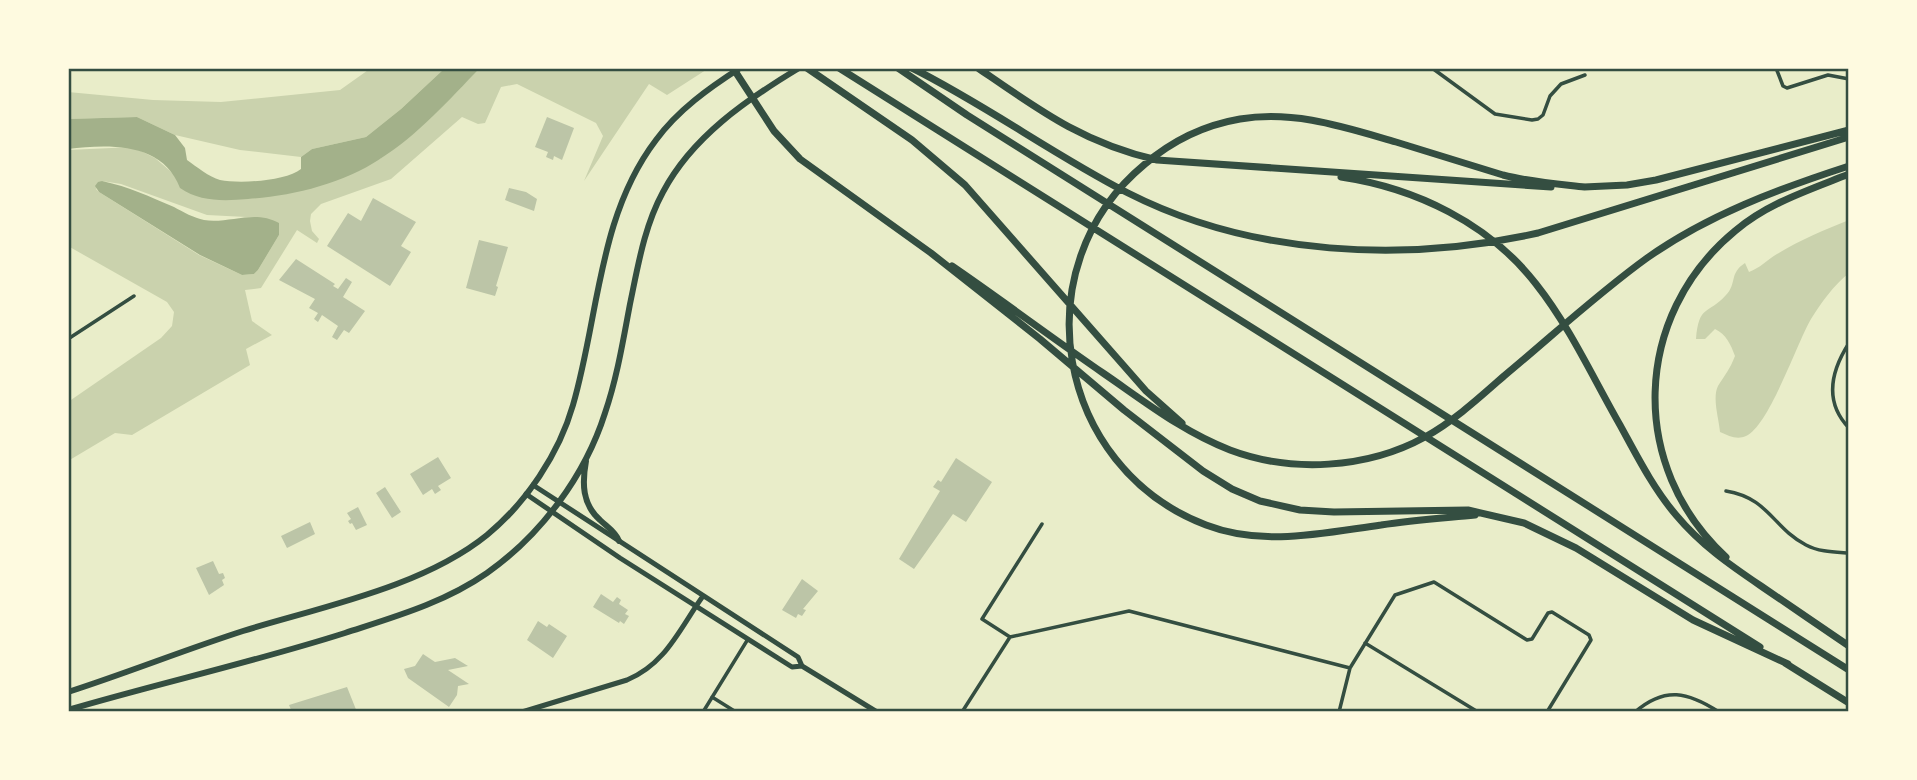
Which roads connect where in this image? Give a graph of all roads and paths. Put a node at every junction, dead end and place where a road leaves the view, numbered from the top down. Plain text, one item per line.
1 (799, 68) edge
2 (807, 68) edge
3 (898, 68) edge
4 (912, 68) edge
5 (978, 68) edge
6 (1432, 68) edge
7 (1776, 68) edge
8 (736, 69) edge
9 (843, 71) edge
10 (1585, 75) dead end
11 (1849, 79) edge
12 (753, 98) junction
13 (1849, 130) edge
14 (1849, 137) edge
15 (1849, 166) edge
16 (1312, 172) junction
17 (1849, 174) edge
18 (1585, 187) junction
19 (931, 253) junction
20 (134, 296) dead end
21 (68, 339) edge
22 (1849, 343) edge
23 (1849, 428) edge
24 (1191, 430) junction
25 (587, 456) junction
26 (533, 485) junction
27 (1726, 491) dead end
28 (526, 494) junction
29 (559, 502) junction
30 (552, 512) junction
31 (1483, 514) junction
32 (1042, 524) dead end
33 (619, 541) junction
34 (1849, 553) edge
35 (1751, 579) junction
36 (703, 596) junction
37 (696, 605) junction
38 (1010, 637) junction
39 (748, 639) junction
40 (1365, 643) junction
41 (1849, 646) edge
42 (1788, 664) junction
43 (802, 666) junction
44 (1350, 668) junction
45 (1849, 670) edge
46 (68, 692) edge
47 (712, 697) junction
48 (1849, 703) edge
49 (68, 710) edge
50 (522, 712) edge
51 (703, 712) edge
52 (736, 712) edge
53 (877, 712) edge
54 (962, 712) edge
55 (1339, 712) edge
56 (1478, 712) edge
57 (1547, 712) edge
58 (1635, 712) edge
59 (1719, 712) edge

1 - 12 main road
2 - 24 highway
3 - 45 highway
4 - 14 highway
5 - 16 highway
6 - 10 street
7 - 11 street
8 - 12 highway
8 - 26 main road
9 - 42 highway
12 - 19 highway
12 - 25 main road
13 - 18 highway
15 - 24 highway
16 - 18 highway
16 - 35 highway
17 - 35 highway
18 - 31 highway
19 - 24 highway
19 - 31 highway
20 - 21 street
22 - 23 street
25 - 29 main road
25 - 33 main road
26 - 28 main road
26 - 29 street
27 - 34 street
28 - 30 street
28 - 46 main road
29 - 30 main road
29 - 33 street
30 - 37 street
30 - 49 main road
31 - 42 highway
32 - 38 street
33 - 36 street
35 - 41 highway
36 - 37 street
36 - 43 street
37 - 39 street
37 - 50 street
38 - 44 street
38 - 54 street
39 - 43 street
39 - 47 street
40 - 44 street
40 - 56 street
40 - 57 street
42 - 48 highway
43 - 53 street
44 - 55 street
47 - 51 street
47 - 52 street
58 - 59 street

